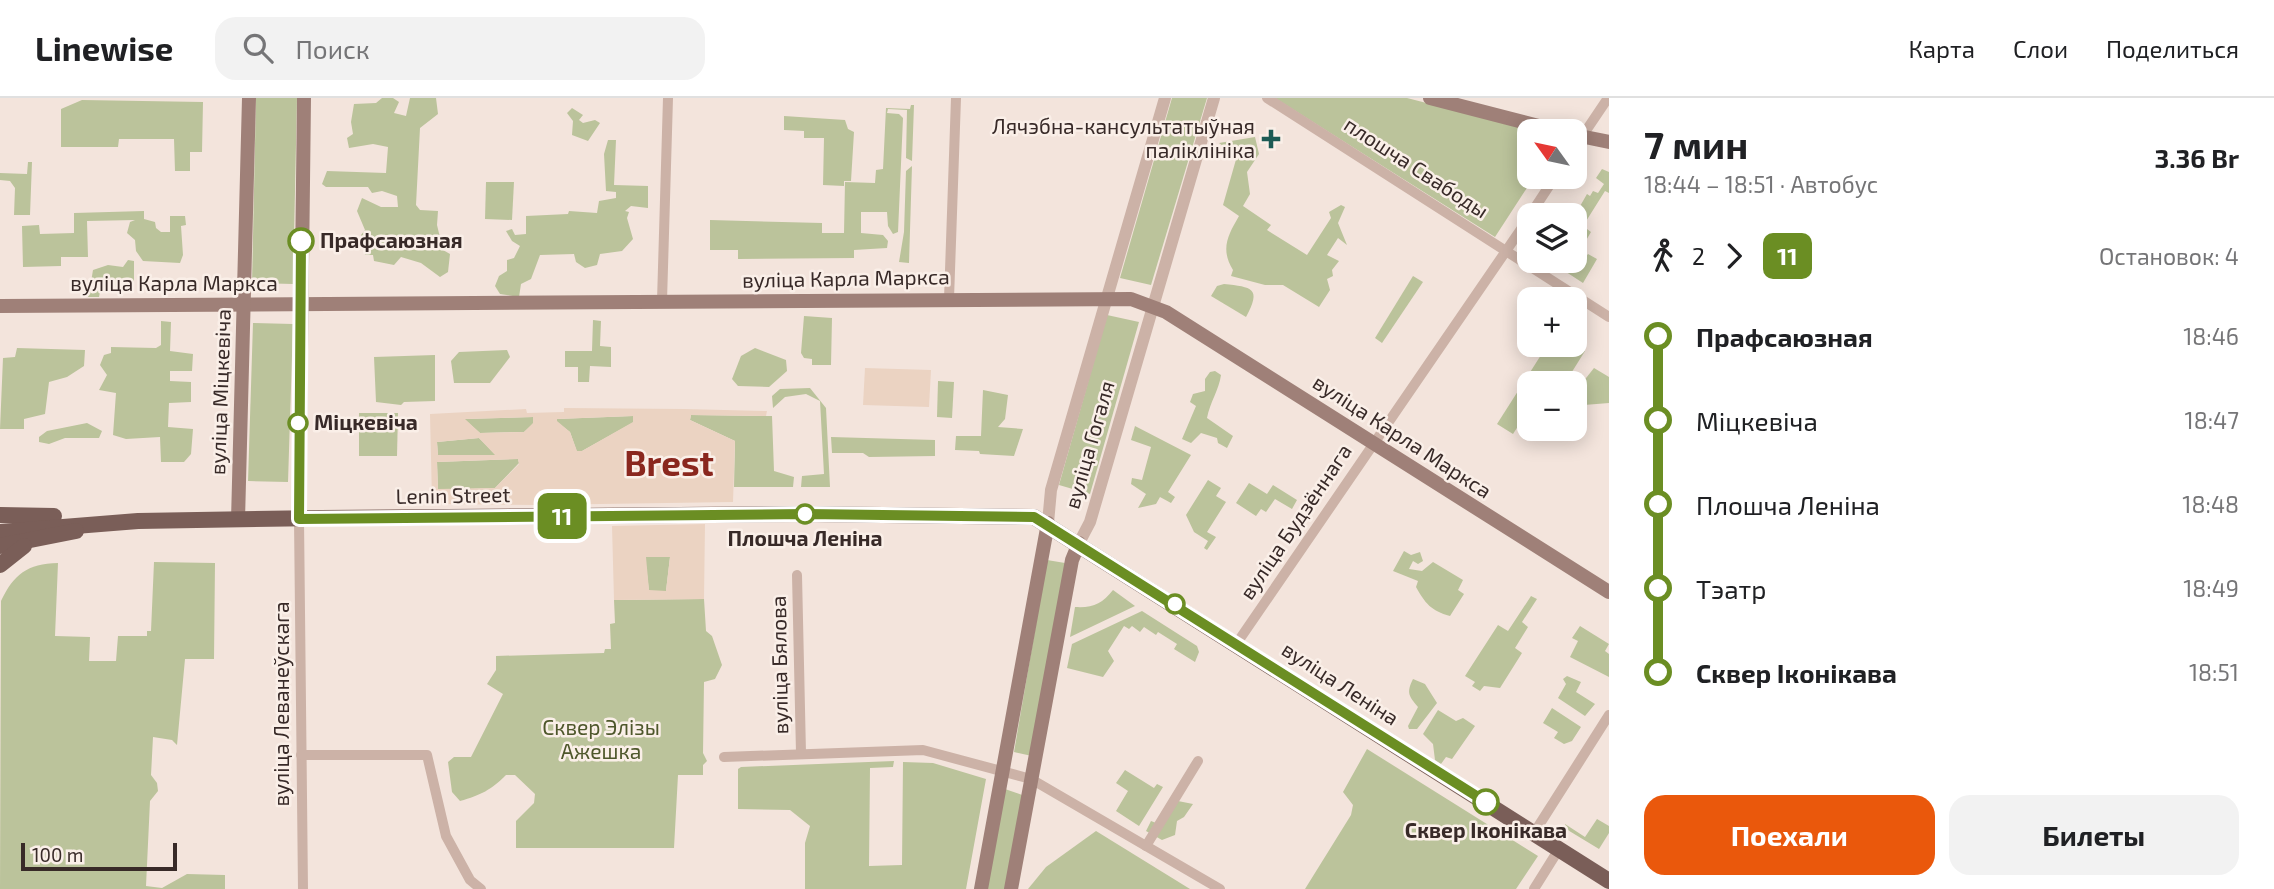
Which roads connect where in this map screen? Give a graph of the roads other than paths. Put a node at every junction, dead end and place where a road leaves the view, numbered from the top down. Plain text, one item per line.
1 (249, 98) edge
2 (304, 98) edge
3 (668, 98) edge
4 (956, 98) edge
5 (1165, 98) edge
6 (1214, 98) edge
7 (1267, 98) edge
8 (1430, 98) edge
9 (1608, 98) edge
10 (1517, 120) edge
11 (1587, 127) edge
12 (1587, 141) edge
13 (1609, 142) edge
14 (1517, 234) edge
15 (1506, 250) junction
16 (1107, 298) junction
17 (950, 299) junction
18 (662, 301) junction
19 (301, 304) junction
20 (245, 305) junction
21 (1153, 305) junction
22 (0, 306) edge
23 (1609, 317) edge
24 (1374, 443) junction
25 (0, 515) edge
26 (299, 519) junction
27 (238, 520) junction
28 (108, 522) junction
29 (1048, 523) junction
30 (0, 532) edge
31 (33, 542) junction
32 (1079, 543) junction
33 (0, 547) edge
34 (0, 565) edge
35 (797, 575) dead end
36 (1609, 592) edge
37 (1237, 643) junction
38 (1609, 715) edge
39 (801, 753) junction
40 (301, 755) junction
41 (724, 757) dead end
42 (1198, 761) dead end
43 (1004, 770) junction
44 (1031, 779) junction
45 (1534, 833) junction
46 (1146, 846) junction
47 (1559, 849) junction
48 (1609, 881) edge
49 (303, 889) edge
50 (481, 889) edge
51 (981, 889) edge
52 (1011, 889) edge
53 (1220, 889) edge
54 (1534, 889) edge

1 - 20 main road, вуліца Міцкевіча
2 - 19 main road
3 - 18 street
4 - 17 street
5 - 16 street, вуліца Гогаля
6 - 21 street, вуліца Гогаля
7 - 15 street, плошча Свабоды
8 - 10 main road
9 - 11 street
12 - 13 main road
14 - 15 street, вуліца Будзённага
15 - 23 street, плошча Свабоды
15 - 24 street, вуліца Будзённага
16 - 17 main road, вуліца Карла Маркса
16 - 21 main road, вуліца Карла Маркса
16 - 29 street, вуліца Гогаля
17 - 18 main road, вуліца Карла Маркса
18 - 19 main road, вуліца Карла Маркса
19 - 20 main road, вуліца Карла Маркса
19 - 26 main road
20 - 22 main road, вуліца Карла Маркса
20 - 27 main road, вуліца Міцкевіча
21 - 24 main road, вуліца Карла Маркса
21 - 32 street, вуліца Гогаля
24 - 36 main road, вуліца Карла Маркса
24 - 37 street, вуліца Будзённага
25 - 28 main road
26 - 27 main road, Lenin Street
26 - 29 main road, Lenin Street
26 - 40 street, вуліца Леванеўскага
27 - 28 main road, Lenin Street
28 - 30 main road, Lenin Street
28 - 31 main road, Lenin Street
29 - 32 main road, вуліца Леніна
29 - 43 main road, вуліца Гогаля
31 - 33 main road, Lenin Street
31 - 34 main road
32 - 37 main road, вуліца Леніна
32 - 44 main road, вуліца Гогаля
35 - 39 street, вуліца Бялова
37 - 45 main road, вуліца Леніна
38 - 45 street
39 - 41 street
39 - 43 street
40 - 49 street, вуліца Леванеўскага
40 - 50 street
42 - 46 street
43 - 44 street
43 - 51 main road, вуліца Гогаля
44 - 46 street
44 - 52 main road, вуліца Гогаля
45 - 47 main road, вуліца Леніна
46 - 53 street
47 - 48 main road, вуліца Леніна
47 - 54 street

